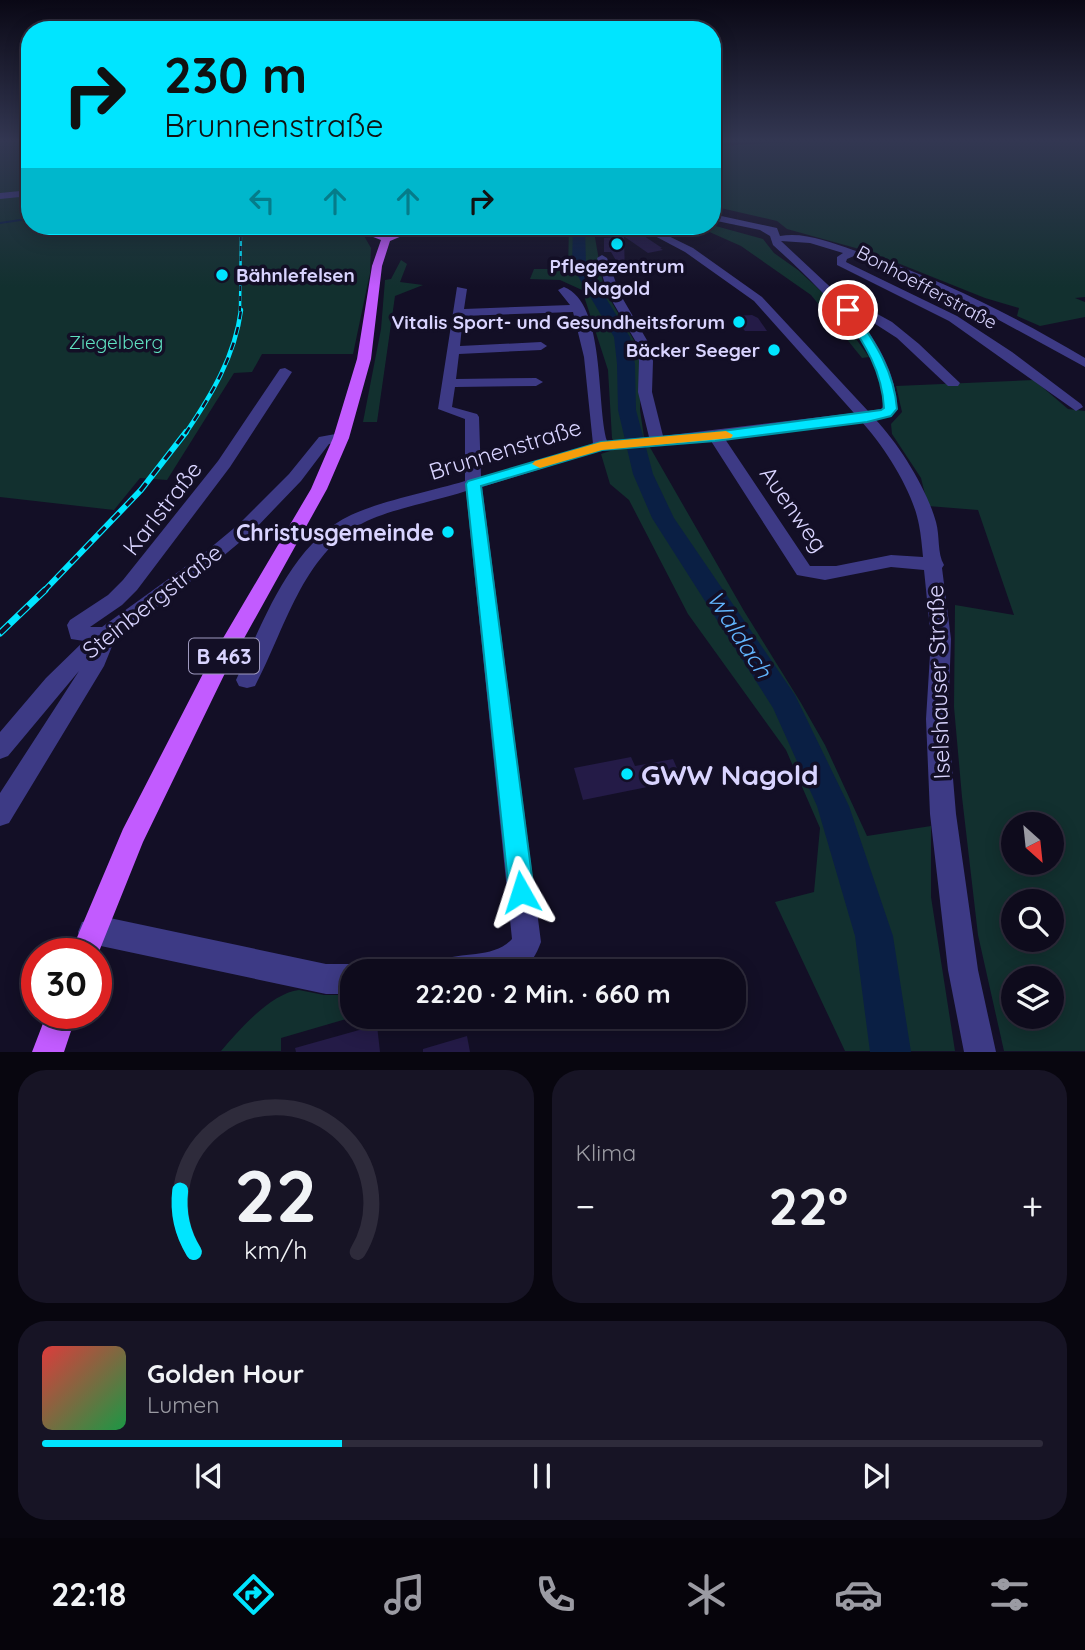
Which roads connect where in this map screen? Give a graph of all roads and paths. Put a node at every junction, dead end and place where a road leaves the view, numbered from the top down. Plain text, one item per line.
1 (21, 194) edge
2 (0, 196) edge
3 (721, 219) edge
4 (764, 229) junction
5 (387, 235) edge
6 (659, 235) edge
7 (801, 237) junction
8 (776, 239) junction
9 (854, 253) junction
10 (602, 258) dead end
11 (461, 289) dead end
12 (564, 290) dead end
13 (841, 301) junction
14 (577, 308) junction
15 (457, 313) junction
16 (541, 346) dead end
17 (453, 350) junction
18 (1085, 363) edge
19 (285, 372) dead end
20 (536, 382) dead end
21 (448, 383) junction
22 (953, 383) dead end
23 (1076, 407) dead end
24 (867, 418) junction
25 (715, 436) junction
26 (341, 438) junction
27 (652, 441) junction
28 (607, 445) junction
29 (474, 484) junction
30 (934, 565) junction
31 (106, 634) junction
32 (247, 680) dead end
33 (0, 749) edge
34 (0, 815) edge
35 (90, 938) edge
36 (95, 938) edge
37 (514, 959) edge
38 (340, 979) edge
39 (56, 1029) edge
40 (48, 1052) edge
41 (980, 1052) edge

1 - 2 street
3 - 4 street
4 - 7 street
4 - 8 street
5 - 26 main road, B 463
6 - 24 street, Iselshauser Straße
7 - 8 street
7 - 9 street
8 - 13 street
9 - 18 street
9 - 23 street, Bonhoefferstraße
10 - 27 street
11 - 15 street
12 - 14 street
13 - 22 street
13 - 24 street
14 - 15 street
14 - 28 street
15 - 17 street
16 - 17 street
17 - 21 street
19 - 31 street, Karlstraße
20 - 21 street
21 - 29 street
24 - 25 street, Brunnenstraße
24 - 30 street, Iselshauser Straße
25 - 27 street, Brunnenstraße
25 - 30 street, Auenweg
26 - 31 street, Steinbergstraße
26 - 35 main road, B 463
27 - 28 street, Brunnenstraße
28 - 29 street, Brunnenstraße
29 - 32 street, Brunnenstraße
29 - 37 street
30 - 41 street, Iselshauser Straße
31 - 33 street, Steinbergstraße
31 - 34 street
36 - 38 street
39 - 40 main road

